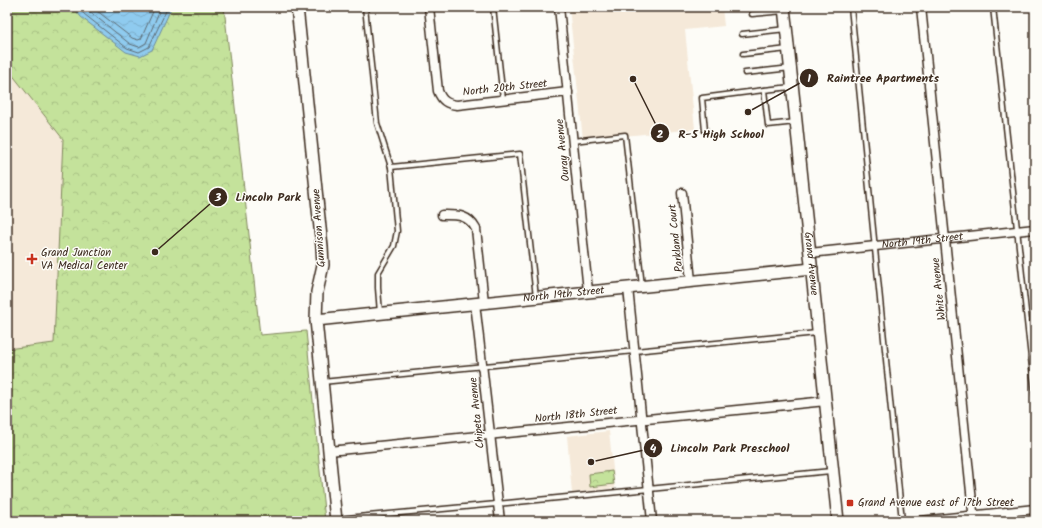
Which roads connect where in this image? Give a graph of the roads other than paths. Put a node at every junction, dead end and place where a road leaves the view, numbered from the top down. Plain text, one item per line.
1 (297, 7) edge
2 (365, 7) edge
3 (429, 7) edge
4 (493, 7) edge
5 (559, 7) edge
6 (850, 7) edge
7 (921, 7) edge
8 (994, 7) edge
9 (785, 9) edge
10 (752, 14) dead end
11 (787, 29) junction
12 (742, 34) dead end
13 (789, 49) junction
14 (743, 54) dead end
15 (791, 68) junction
16 (746, 73) dead end
17 (793, 87) junction
18 (764, 90) junction
19 (568, 92) junction
20 (503, 100) junction
21 (797, 122) junction
22 (705, 131) dead end
23 (573, 140) junction
24 (391, 167) junction
25 (682, 193) dead end
26 (442, 215) dead end
27 (1035, 229) edge
28 (1018, 230) junction
29 (945, 238) junction
30 (874, 246) junction
31 (810, 253) junction
32 (812, 269) junction
33 (691, 281) junction
34 (642, 286) junction
35 (628, 288) junction
36 (588, 291) junction
37 (536, 297) junction
38 (480, 303) junction
39 (380, 313) junction
40 (316, 320) junction
41 (819, 332) junction
42 (635, 351) junction
43 (482, 367) junction
44 (322, 382) junction
45 (1035, 395) edge
46 (826, 401) junction
47 (642, 420) junction
48 (490, 435) junction
49 (329, 451) junction
50 (833, 471) junction
51 (649, 489) junction
52 (498, 504) junction
53 (1035, 509) edge
54 (974, 518) edge
55 (336, 520) edge
56 (500, 521) edge
57 (652, 521) edge
58 (838, 521) edge
59 (902, 521) edge
60 (920, 521) edge

1 - 40 street, Gunnison Avenue
2 - 24 lane
3 - 20 street, North 20th Street
4 - 20 lane
5 - 19 street, Ouray Avenue
6 - 30 lane
7 - 29 street, White Avenue
8 - 28 lane
9 - 10 lane
9 - 11 street, Grand Avenue
11 - 12 lane
11 - 13 street, Grand Avenue
13 - 14 lane
13 - 15 street, Grand Avenue
15 - 16 lane
15 - 17 street, Grand Avenue
17 - 18 lane
17 - 21 street, Grand Avenue
18 - 21 lane
18 - 22 lane
19 - 20 street, North 20th Street
19 - 23 street, Ouray Avenue
21 - 31 street, Grand Avenue
23 - 34 lane
23 - 36 street, Ouray Avenue
24 - 37 lane
24 - 39 lane
25 - 33 street, Parkland Court
26 - 38 street, Chipeta Avenue
27 - 28 street, North 19th Street
28 - 29 street, North 19th Street
28 - 45 lane
29 - 30 street, North 19th Street
29 - 54 street, White Avenue
30 - 31 street, North 19th Street
30 - 59 lane
31 - 32 street, Grand Avenue
32 - 33 street, North 19th Street
32 - 41 street, Grand Avenue
33 - 34 street, North 19th Street
34 - 35 street, North 19th Street
35 - 36 street, North 19th Street
35 - 42 street
36 - 37 street, North 19th Street
37 - 38 street, North 19th Street
38 - 39 street, North 19th Street
38 - 43 street, Chipeta Avenue
39 - 40 street, North 19th Street
40 - 44 street, Gunnison Avenue
41 - 42 lane
41 - 46 street, Grand Avenue
42 - 43 lane
42 - 47 street
43 - 44 lane
43 - 48 street, Chipeta Avenue
44 - 49 street, Gunnison Avenue
46 - 47 street, North 18th Street
46 - 50 street, Grand Avenue
47 - 48 street, North 18th Street
47 - 51 street
48 - 49 street, North 18th Street
48 - 52 street, Chipeta Avenue
49 - 55 street, Gunnison Avenue
50 - 51 lane
50 - 58 street, Grand Avenue
51 - 52 lane
51 - 57 street
52 - 55 lane
52 - 56 street, Chipeta Avenue
53 - 54 street
54 - 60 street

